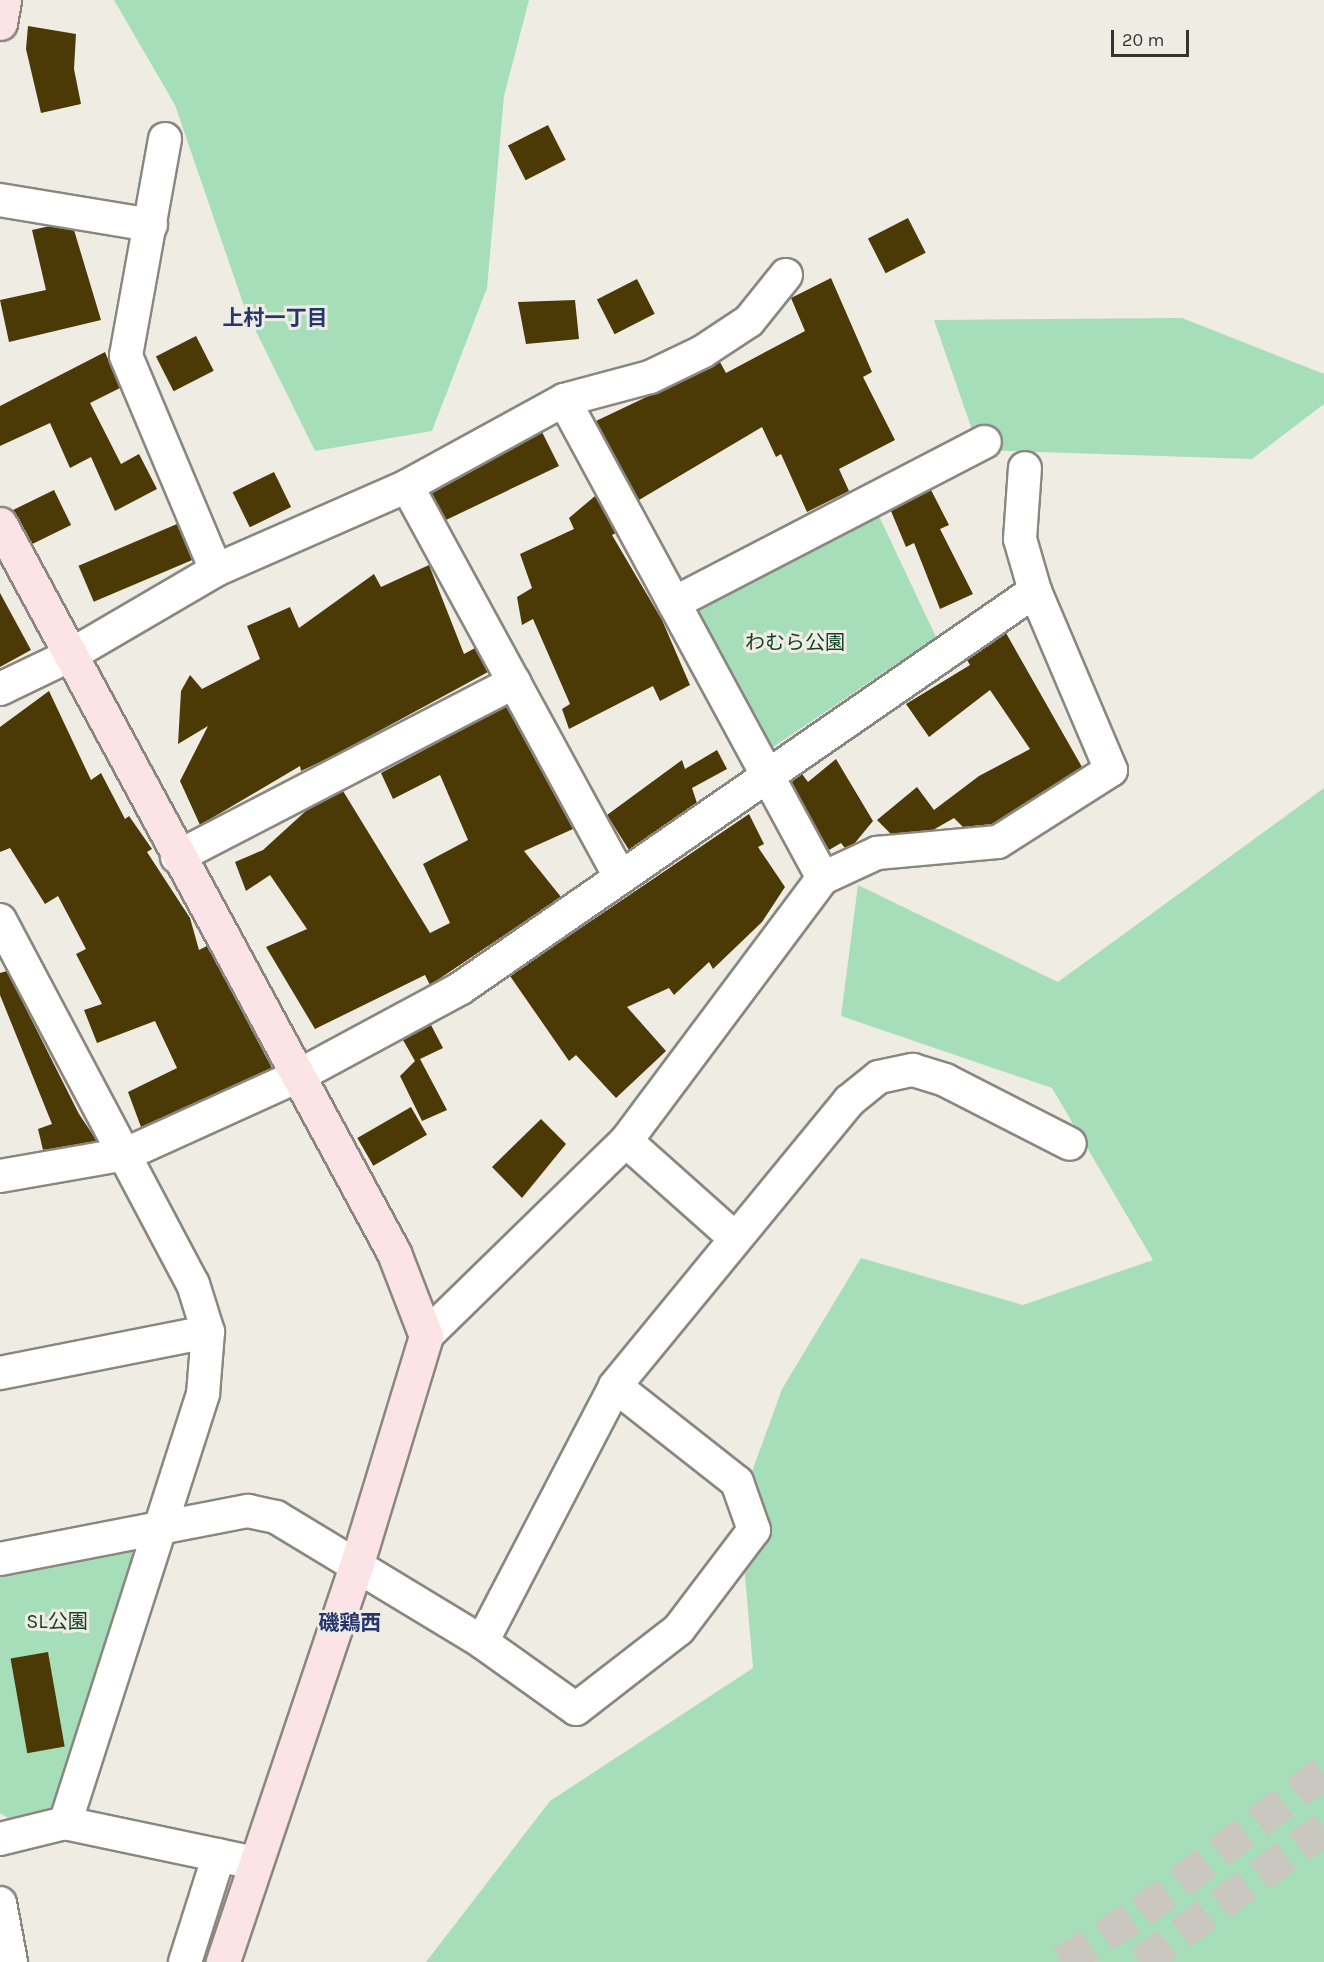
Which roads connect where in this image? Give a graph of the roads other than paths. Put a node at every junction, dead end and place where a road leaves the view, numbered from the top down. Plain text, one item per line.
1 (4, 0) edge
2 (0, 23) edge
3 (165, 139) dead end
4 (0, 200) edge
5 (151, 225) junction
6 (786, 275) dead end
7 (564, 400) junction
8 (985, 442) dead end
9 (1025, 468) dead end
10 (407, 486) junction
11 (0, 524) edge
12 (216, 570) junction
13 (1035, 591) junction
14 (674, 603) junction
15 (69, 656) junction
16 (514, 682) junction
17 (0, 689) edge
18 (766, 774) junction
19 (177, 857) junction
20 (619, 875) junction
21 (823, 878) junction
22 (0, 920) edge
23 (296, 1077) junction
24 (626, 1141) junction
25 (1070, 1144) dead end
26 (126, 1154) junction
27 (0, 1176) edge
28 (735, 1238) junction
29 (208, 1332) junction
30 (426, 1336) junction
31 (0, 1372) edge
32 (615, 1386) junction
33 (158, 1527) junction
34 (0, 1559) edge
35 (356, 1566) junction
36 (482, 1642) junction
37 (65, 1823) junction
38 (0, 1839) edge
39 (219, 1855) junction
40 (255, 1863) junction
41 (0, 1904) edge
42 (11, 1962) edge
43 (185, 1962) edge
44 (223, 1962) edge

1 - 2 street
3 - 5 street
4 - 5 street
5 - 12 street
6 - 7 street
7 - 10 street
7 - 14 street
8 - 14 street
9 - 13 street
10 - 12 street
10 - 16 street
11 - 15 street
12 - 15 street
13 - 18 street
13 - 21 street
14 - 18 street
15 - 17 street
15 - 19 street
16 - 19 street
16 - 20 street
18 - 20 street
18 - 21 street
19 - 23 street
20 - 23 street
21 - 24 street
22 - 26 street
23 - 26 street
23 - 30 street
24 - 28 street
24 - 30 street
25 - 28 street
26 - 27 street
26 - 29 street
28 - 32 street
29 - 31 street
29 - 33 street
30 - 35 street
32 - 36 street
32 - 36 street
33 - 34 street
33 - 35 street
33 - 37 street
35 - 36 street
35 - 40 street
37 - 38 street
37 - 39 street
39 - 40 street
39 - 43 street
40 - 44 street
41 - 42 street

